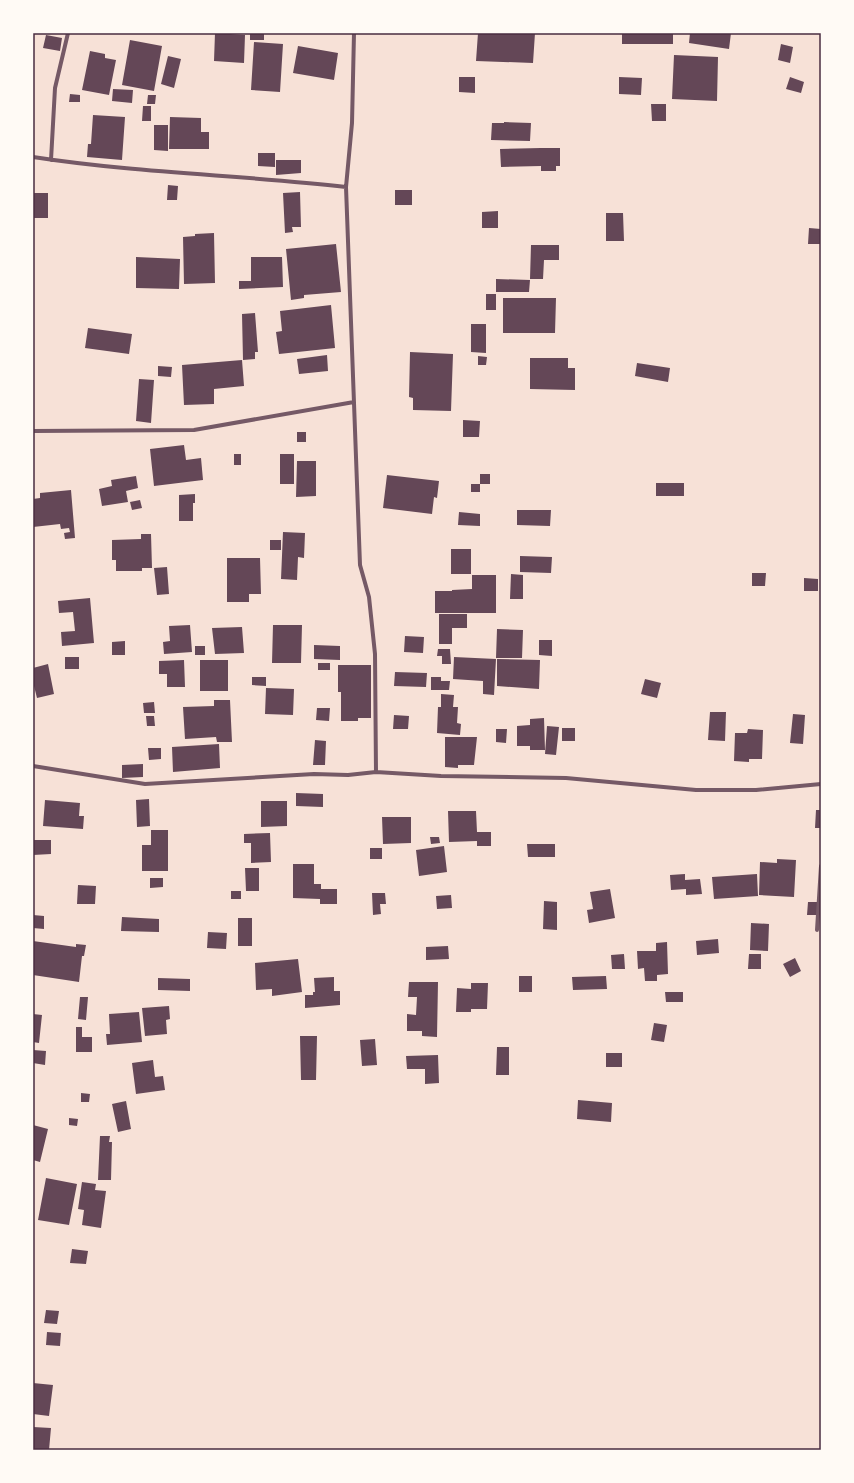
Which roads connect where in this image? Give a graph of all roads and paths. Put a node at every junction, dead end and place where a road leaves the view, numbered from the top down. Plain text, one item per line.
1 (68, 33) edge
2 (354, 33) edge
3 (33, 157) edge
4 (51, 160) junction
5 (346, 187) junction
6 (354, 402) junction
7 (33, 431) edge
8 (33, 766) edge
9 (376, 772) junction
10 (821, 784) edge
11 (821, 866) edge
12 (817, 930) dead end

1 - 4 street
2 - 5 street
3 - 4 street
4 - 5 street
5 - 6 street
6 - 7 street
6 - 9 street
8 - 9 street
9 - 10 street
11 - 12 street

